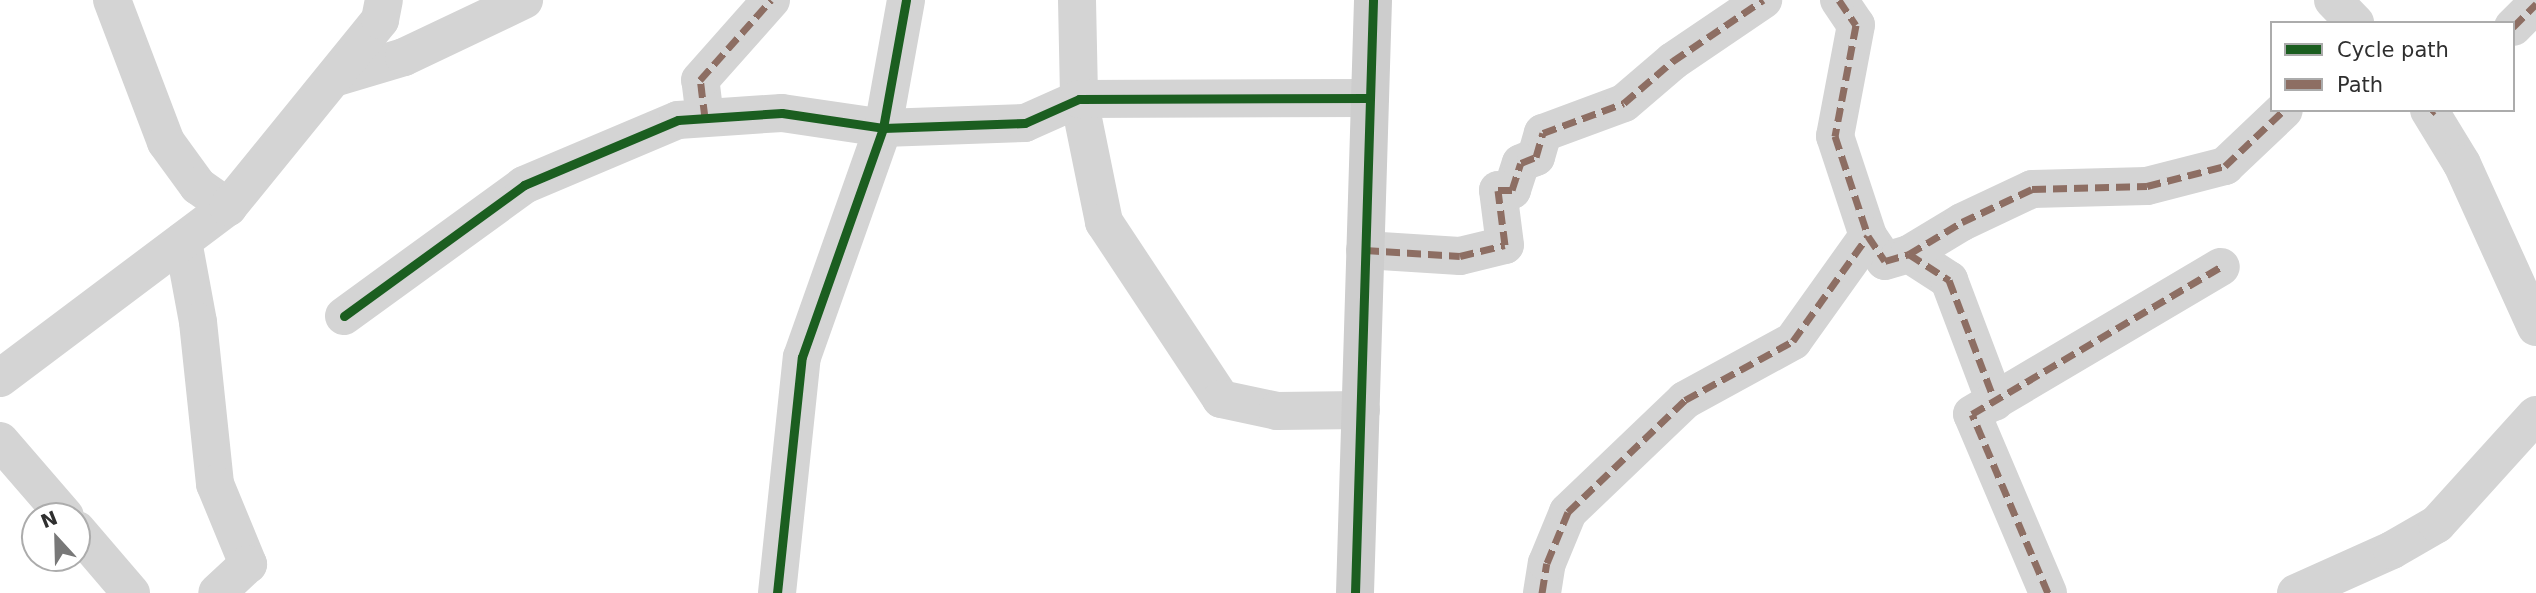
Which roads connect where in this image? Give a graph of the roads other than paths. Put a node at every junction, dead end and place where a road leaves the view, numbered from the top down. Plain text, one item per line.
1 (112, 0) edge
2 (384, 0) edge
3 (524, 0) edge
4 (771, 0) edge
5 (905, 0) edge
6 (1077, 0) edge
7 (1373, 0) edge
8 (1763, 0) edge
9 (1839, 0) edge
10 (2333, 0) edge
11 (2536, 4) edge
12 (2353, 21) edge
13 (2515, 25) edge
14 (337, 77) junction
15 (1370, 98) junction
16 (1079, 99) junction
17 (2282, 112) edge
18 (2432, 112) edge
19 (705, 118) junction
20 (883, 128) junction
21 (228, 207) junction
22 (1868, 236) junction
23 (183, 241) junction
24 (1365, 250) junction
25 (1909, 254) junction
26 (2221, 267) dead end
27 (344, 316) dead end
28 (2536, 327) edge
29 (0, 378) edge
30 (1995, 402) junction
31 (1361, 410) junction
32 (2536, 415) edge
33 (0, 441) edge
34 (53, 502) edge
35 (91, 546) edge
36 (131, 593) edge
37 (217, 593) edge
38 (777, 593) edge
39 (1355, 593) edge
40 (1542, 593) edge
41 (2048, 593) edge
42 (2296, 593) edge

1 - 21 street
2 - 14 street
3 - 14 street
4 - 19 street
5 - 20 street
6 - 16 street
7 - 15 street
8 - 24 street
9 - 22 street
10 - 12 street
11 - 13 street
14 - 21 street
15 - 16 street
15 - 24 street
16 - 20 street
16 - 31 street
17 - 25 street
18 - 28 street
19 - 20 street
19 - 27 street
20 - 38 street
21 - 23 street
22 - 25 street
22 - 40 street
23 - 29 street
23 - 37 street
24 - 31 street
25 - 30 street
26 - 30 street
30 - 41 street
31 - 39 street
32 - 42 street
33 - 34 street
35 - 36 street

